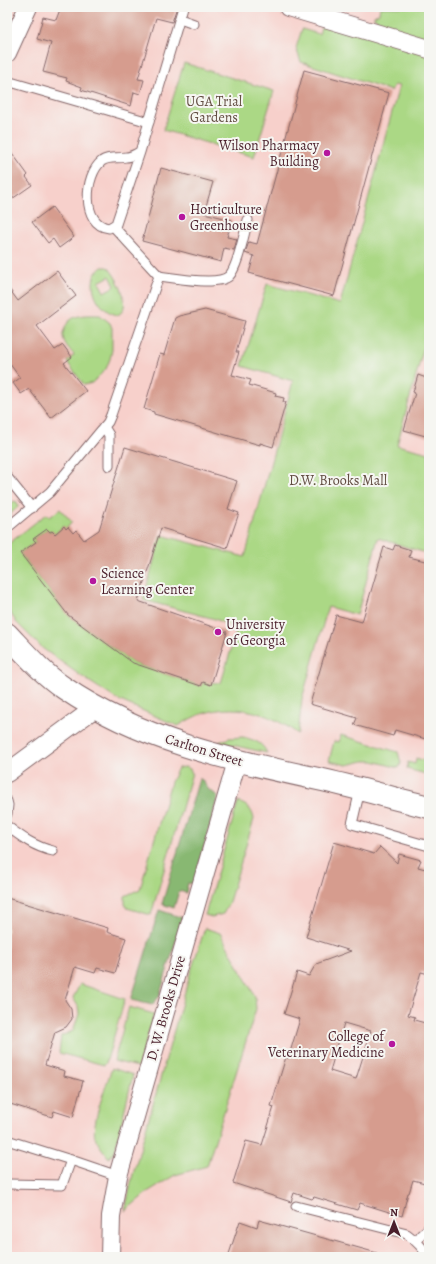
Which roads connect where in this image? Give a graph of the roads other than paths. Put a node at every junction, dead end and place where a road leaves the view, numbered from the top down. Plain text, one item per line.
1 (28, 7) edge
2 (183, 7) edge
3 (288, 7) edge
4 (180, 20) junction
5 (194, 24) dead end
6 (429, 49) edge
7 (7, 53) edge
8 (7, 81) edge
9 (149, 122) junction
10 (140, 152) junction
11 (248, 220) dead end
12 (113, 226) junction
13 (159, 276) junction
14 (104, 427) junction
15 (110, 466) dead end
16 (7, 477) edge
17 (32, 508) junction
18 (7, 528) edge
19 (7, 634) edge
20 (95, 708) junction
21 (237, 761) junction
22 (7, 773) edge
23 (360, 790) junction
24 (7, 801) edge
25 (429, 807) edge
26 (7, 814) edge
27 (7, 826) edge
28 (429, 846) edge
29 (53, 851) dead end
30 (7, 1140) edge
31 (71, 1160) junction
32 (118, 1176) junction
33 (7, 1184) edge
34 (296, 1206) dead end
35 (429, 1228) edge
36 (416, 1241) junction
37 (427, 1251) edge
38 (110, 1257) edge

1 - 7 street
2 - 4 lane
3 - 6 street
4 - 5 lane
4 - 9 lane
8 - 9 lane
9 - 10 lane
10 - 12 lane
10 - 12 lane
11 - 13 lane
12 - 13 lane
13 - 14 lane
14 - 15 lane
14 - 17 lane
16 - 17 lane
17 - 18 lane
19 - 20 street, Carlton Street
20 - 21 street, Carlton Street
20 - 22 street
21 - 23 street, Carlton Street
21 - 32 street, D. W. Brooks Drive
23 - 25 street, Carlton Street
23 - 28 lane
24 - 26 lane
27 - 29 lane
30 - 31 lane
31 - 32 lane
31 - 33 lane
32 - 38 street, D. W. Brooks Drive
34 - 36 lane
35 - 36 lane
36 - 37 lane

